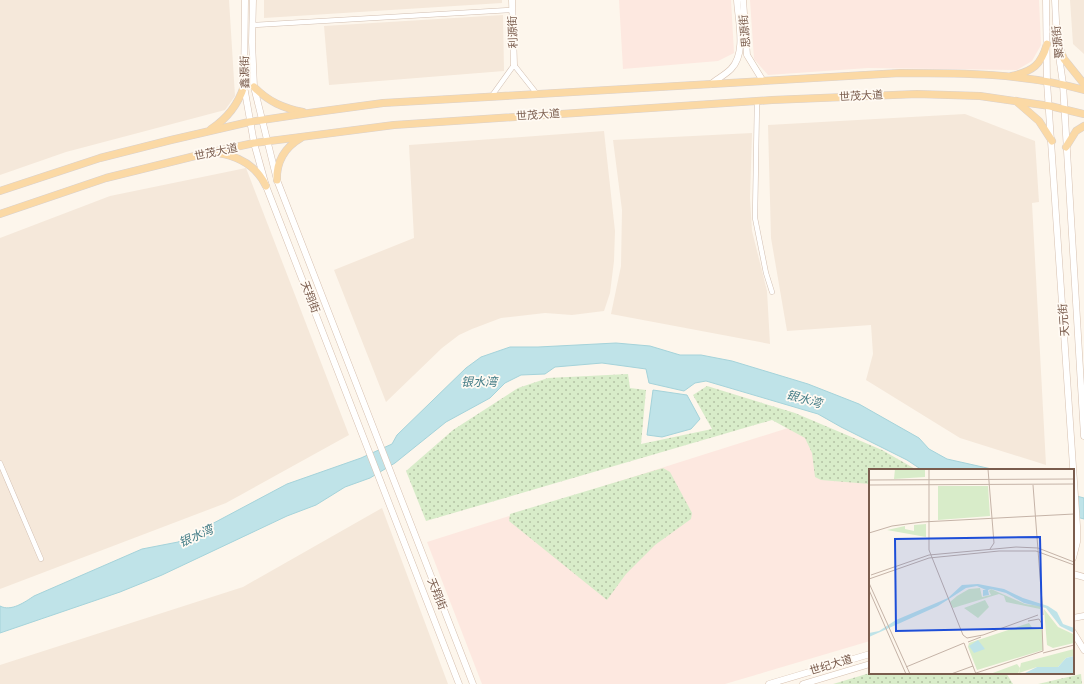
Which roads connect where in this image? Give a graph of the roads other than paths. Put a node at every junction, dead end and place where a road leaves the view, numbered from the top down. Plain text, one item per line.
1 (245, 0) edge
2 (253, 0) edge
3 (512, 0) edge
4 (737, 0) edge
5 (743, 0) edge
6 (1046, 0) edge
7 (1055, 0) edge
8 (512, 10) junction
9 (253, 25) junction
10 (1057, 42) junction
11 (1047, 44) junction
12 (514, 65) junction
13 (1003, 77) junction
14 (763, 81) junction
15 (1047, 82) junction
16 (1063, 84) junction
17 (1084, 84) edge
18 (709, 85) junction
19 (244, 86) junction
20 (254, 86) junction
21 (1084, 90) edge
22 (537, 94) junction
23 (491, 97) junction
24 (757, 101) junction
25 (1016, 101) junction
26 (1050, 106) junction
27 (1064, 110) junction
28 (309, 113) junction
29 (1084, 114) edge
30 (262, 120) junction
31 (249, 122) junction
32 (1084, 126) edge
33 (206, 132) junction
34 (313, 134) junction
35 (1052, 141) junction
36 (267, 142) junction
37 (254, 143) junction
38 (1066, 147) junction
39 (203, 154) junction
40 (277, 180) junction
41 (266, 186) junction
42 (0, 191) edge
43 (0, 214) edge
44 (772, 292) dead end
45 (1083, 377) edge
46 (1084, 436) edge
47 (0, 463) edge
48 (1073, 469) edge
49 (1074, 484) edge
50 (1074, 554) edge
51 (41, 559) dead end
52 (1074, 574) edge
53 (1084, 577) edge
54 (1084, 616) edge
55 (1074, 618) edge
56 (1074, 634) edge
57 (1084, 650) edge
58 (869, 654) edge
59 (869, 664) edge
60 (459, 684) edge
61 (473, 684) edge
62 (769, 684) edge
63 (804, 684) edge

1 - 19 main road, 鑫源街
2 - 9 main road, 鑫源街
3 - 8 main road, 利源街
4 - 18 main road, 思源街
5 - 14 main road, 思源街
6 - 11 main road, 聚源街
7 - 10 main road, 聚源街
8 - 9 street
8 - 12 main road, 利源街
9 - 20 main road, 鑫源街
10 - 16 main road, 聚源街
10 - 17 main road
11 - 13 main road
11 - 15 main road, 聚源街
12 - 22 street
12 - 23 street
13 - 14 main road, 世茂大道
13 - 15 main road, 世茂大道
14 - 18 main road, 世茂大道
15 - 16 main road, 世茂大道
15 - 26 main road, 天元街
16 - 21 main road, 世茂大道
16 - 27 main road, 天元街
18 - 22 main road, 世茂大道
19 - 31 main road, 鑫源街
19 - 33 main road
20 - 28 main road
20 - 30 main road, 鑫源街
22 - 23 main road, 世茂大道
23 - 28 main road, 世茂大道
24 - 25 main road, 世茂大道
24 - 34 main road, 世茂大道
24 - 44 street
25 - 26 main road, 世茂大道
25 - 35 main road
26 - 27 main road, 世茂大道
26 - 35 main road, 天元街
27 - 29 main road, 世茂大道
27 - 38 main road, 天元街
28 - 30 main road, 世茂大道
30 - 31 main road, 世茂大道
30 - 36 main road, 鑫源街
31 - 33 main road, 世茂大道
31 - 37 main road, 鑫源街
32 - 38 main road
33 - 42 main road, 世茂大道
34 - 36 main road, 世茂大道
34 - 40 main road
35 - 48 main road, 天元街
36 - 37 main road, 世茂大道
36 - 40 main road, 天翔街
37 - 39 main road, 世茂大道
37 - 41 main road, 天翔街
38 - 45 main road, 天元街
39 - 41 main road
39 - 43 main road, 世茂大道
40 - 61 main road, 天翔街
41 - 60 main road, 天翔街
45 - 46 main road, 天元街
47 - 51 street
49 - 50 main road, 天元街
52 - 53 main road
54 - 55 main road
56 - 57 main road
58 - 62 main road, 世纪大道
59 - 63 main road, 世纪大道

